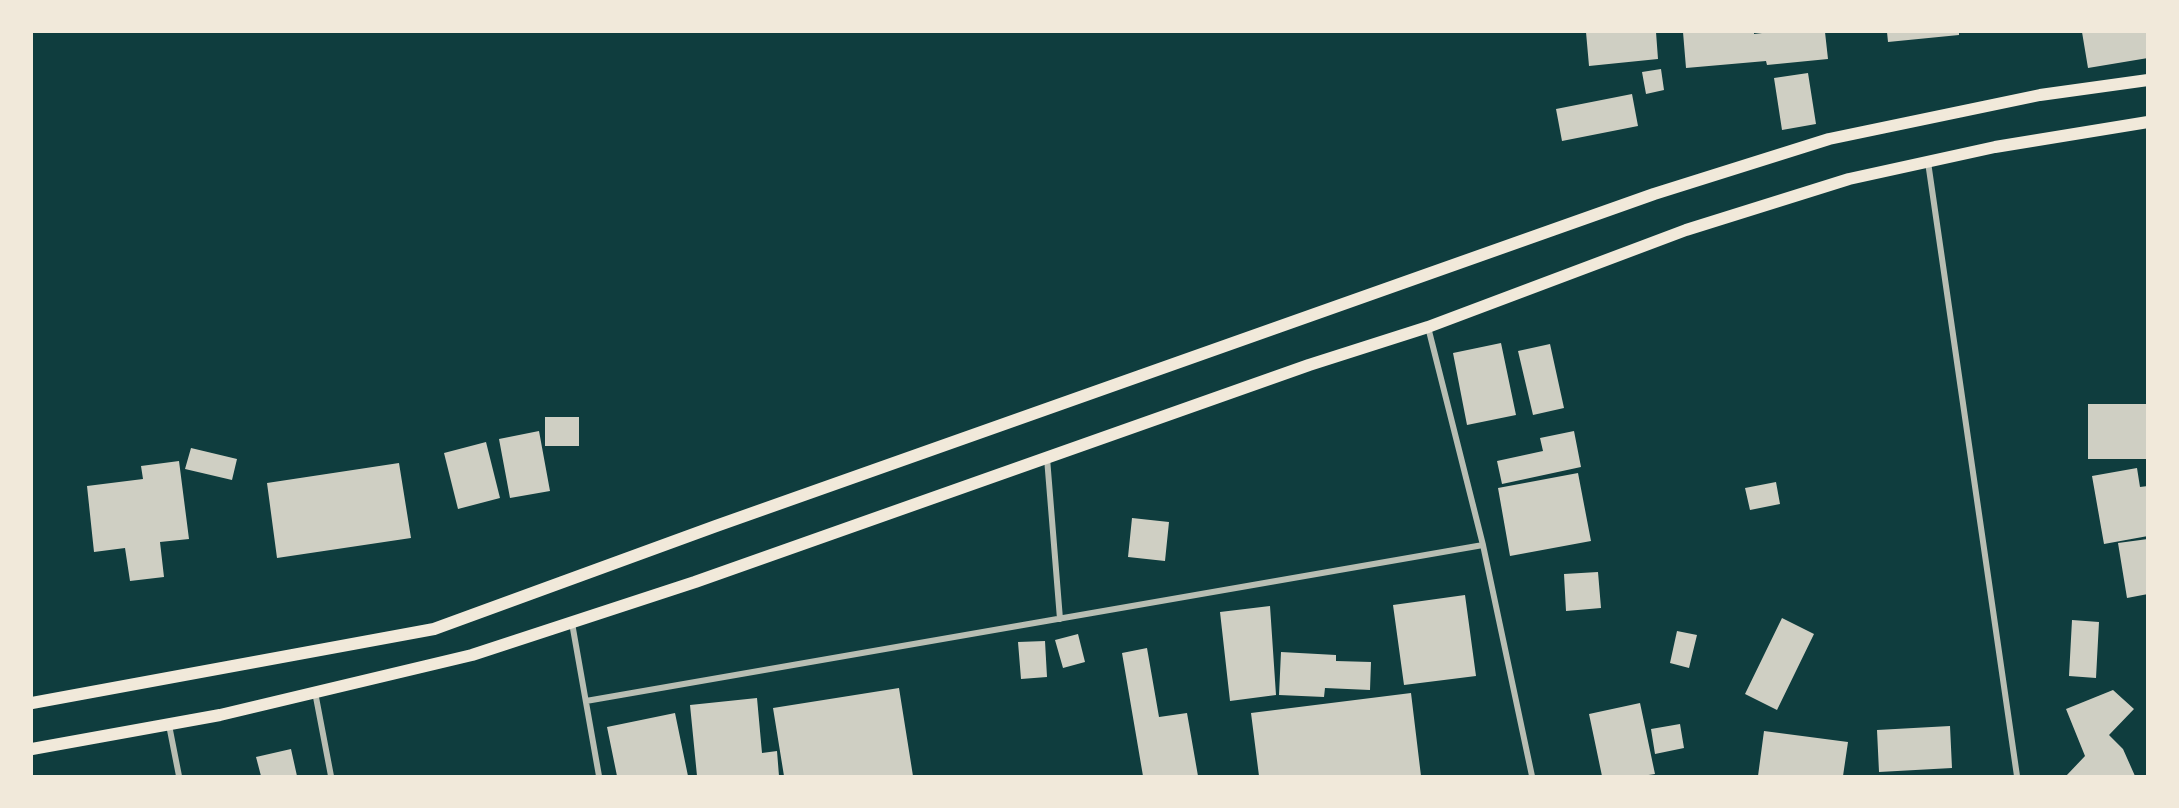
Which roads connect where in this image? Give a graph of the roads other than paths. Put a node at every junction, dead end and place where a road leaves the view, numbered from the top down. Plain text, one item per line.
1 (2148, 80) edge
2 (2148, 122) edge
3 (1928, 162) junction
4 (1428, 327) junction
5 (1047, 457) junction
6 (1483, 545) junction
7 (1060, 619) junction
8 (572, 622) junction
9 (315, 692) junction
10 (586, 701) junction
11 (32, 703) edge
12 (169, 724) junction
13 (32, 749) edge
14 (178, 777) edge
15 (331, 777) edge
16 (599, 777) edge
17 (1532, 777) edge
18 (2017, 777) edge

1 - 11 main road
2 - 3 main road
3 - 4 main road
3 - 18 street
4 - 5 main road
4 - 6 street
5 - 7 street
5 - 8 main road
6 - 7 street
6 - 17 street
7 - 10 street
8 - 9 main road
8 - 10 street
9 - 12 main road
9 - 15 street
10 - 16 street
12 - 13 main road
12 - 14 street

